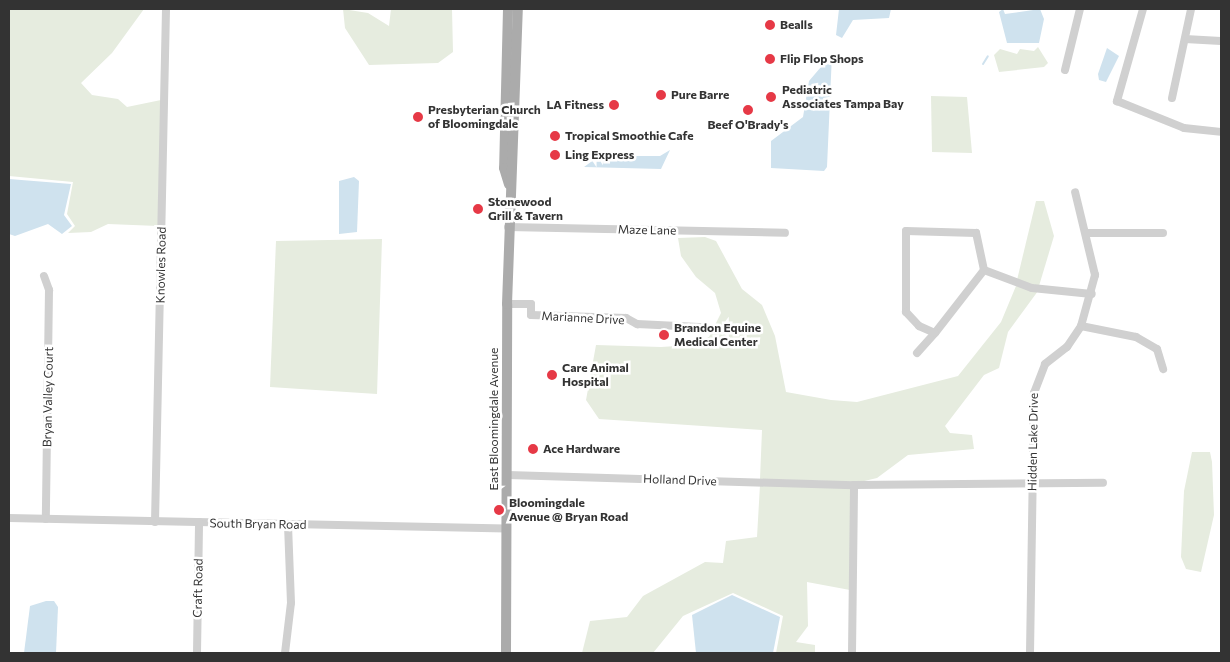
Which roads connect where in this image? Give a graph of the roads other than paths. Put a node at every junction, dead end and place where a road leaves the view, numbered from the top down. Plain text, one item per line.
1 (166, 9) edge
2 (508, 9) edge
3 (518, 9) edge
4 (1080, 9) edge
5 (1143, 9) edge
6 (1190, 9) edge
7 (1185, 39) junction
8 (1221, 41) edge
9 (1065, 70) dead end
10 (1172, 98) dead end
11 (1221, 132) edge
12 (509, 185) junction
13 (1075, 192) dead end
14 (508, 227) junction
15 (785, 233) dead end
16 (1087, 233) junction
17 (1163, 233) dead end
18 (984, 270) junction
19 (44, 276) dead end
20 (1092, 294) junction
21 (507, 304) junction
22 (1081, 326) junction
23 (699, 327) dead end
24 (935, 333) junction
25 (917, 353) dead end
26 (1163, 368) dead end
27 (506, 475) junction
28 (1103, 482) dead end
29 (854, 485) junction
30 (1032, 487) junction
31 (9, 518) edge
32 (46, 519) junction
33 (155, 522) junction
34 (199, 522) junction
35 (288, 524) junction
36 (506, 528) junction
37 (197, 653) edge
38 (285, 653) edge
39 (506, 653) edge
40 (852, 653) edge
41 (1030, 653) edge

1 - 33 street, Knowles Road
2 - 12 main road, East Bloomingdale Avenue
3 - 12 main road, East Bloomingdale Avenue
4 - 9 street
5 - 11 street
6 - 7 street
7 - 8 street
7 - 10 street
12 - 14 main road, East Bloomingdale Avenue
13 - 16 street, Hidden Lake Drive
14 - 15 street, Maze Lane
14 - 21 main road, East Bloomingdale Avenue
16 - 17 street
16 - 20 street, Hidden Lake Drive
18 - 20 street
18 - 24 street
18 - 24 street
19 - 32 street, Bryan Valley Court
20 - 22 street, Hidden Lake Drive
21 - 23 street, Marianne Drive
21 - 27 main road, East Bloomingdale Avenue
22 - 26 street
22 - 30 street, Hidden Lake Drive
24 - 25 street
27 - 29 street, Holland Drive
27 - 36 main road, East Bloomingdale Avenue
28 - 30 street, Holland Drive
29 - 30 street, Holland Drive
29 - 40 street
30 - 41 street, Hidden Lake Drive
31 - 32 street, South Bryan Road
32 - 33 street, South Bryan Road
33 - 34 street, South Bryan Road
34 - 35 street, South Bryan Road
34 - 37 street, Craft Road
35 - 36 street, South Bryan Road
35 - 38 street
36 - 39 main road, East Bloomingdale Avenue

